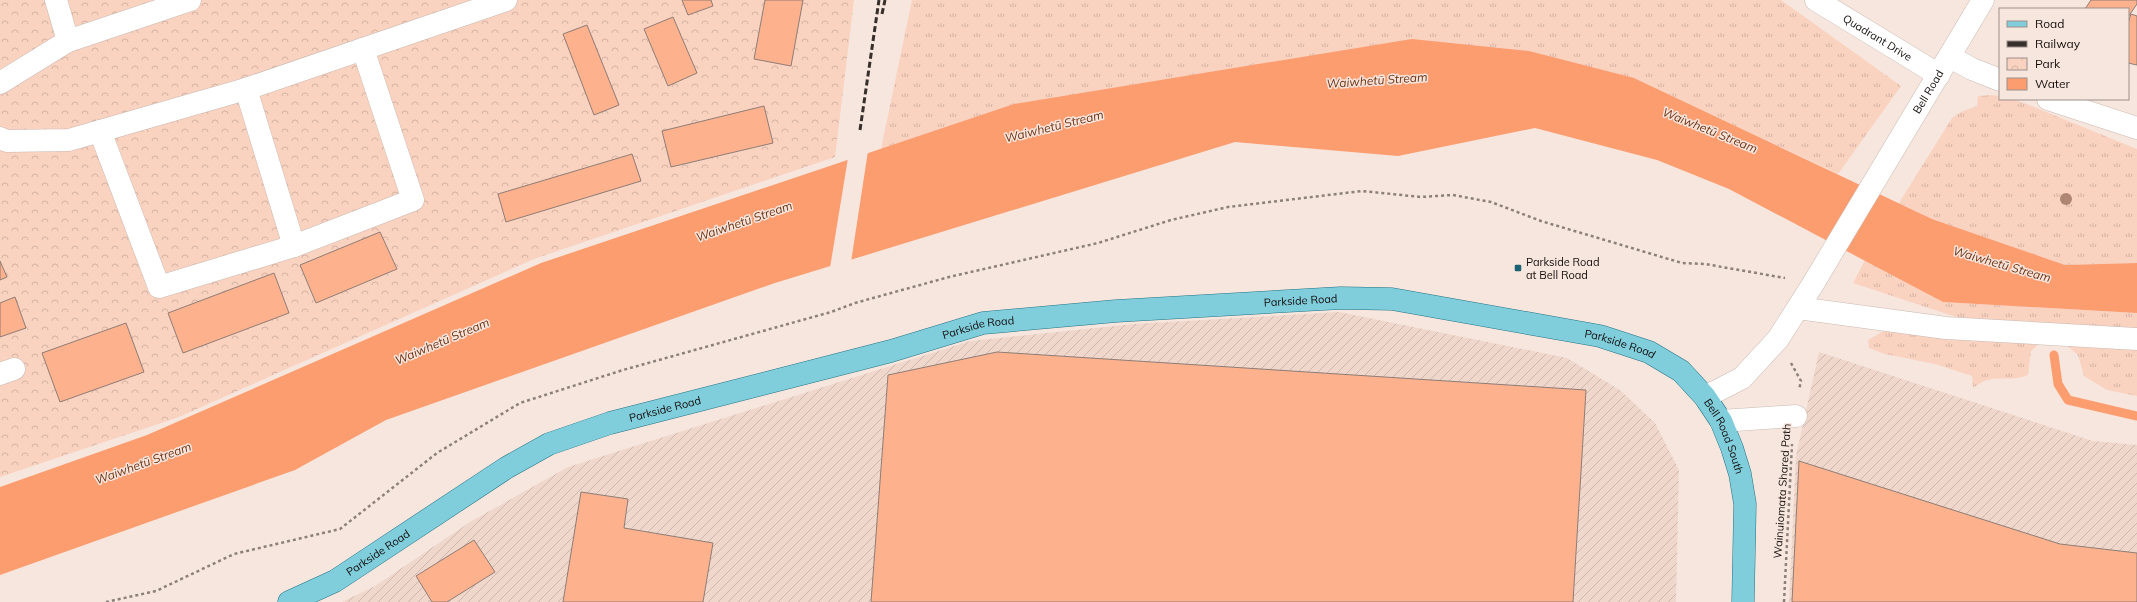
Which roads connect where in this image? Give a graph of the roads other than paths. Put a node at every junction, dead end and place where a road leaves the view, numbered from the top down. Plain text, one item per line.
1 (56, 0) edge
2 (190, 0) edge
3 (506, 0) edge
4 (1816, 0) edge
5 (1983, 0) edge
6 (68, 41) junction
7 (363, 49) junction
8 (1950, 57) junction
9 (1939, 75) junction
10 (1999, 80) edge
11 (0, 82) edge
12 (246, 89) junction
13 (2051, 100) edge
14 (2137, 128) edge
15 (100, 130) junction
16 (0, 138) edge
17 (294, 246) junction
18 (1831, 252) joint
19 (1798, 308) junction
20 (2137, 339) edge
21 (1705, 397) junction
22 (1796, 416) road end
23 (1721, 421) junction
24 (289, 602) edge
25 (1743, 602) edge

1 - 6 street
2 - 6 street
3 - 7 street
4 - 9 street, Quadrant Drive
5 - 8 street, Bell Road
6 - 11 street
7 - 12 street
7 - 17 street
8 - 9 street, Bell Road
8 - 10 street
9 - 18 street, Bell Road
12 - 15 street
12 - 17 street
13 - 14 street
15 - 16 street
15 - 17 street
18 - 19 street, Bell Road South
19 - 20 street
19 - 21 street, Bell Road South
21 - 23 main road, Bell Road South
21 - 24 main road, Parkside Road
22 - 23 street
23 - 25 main road, Bell Road South

